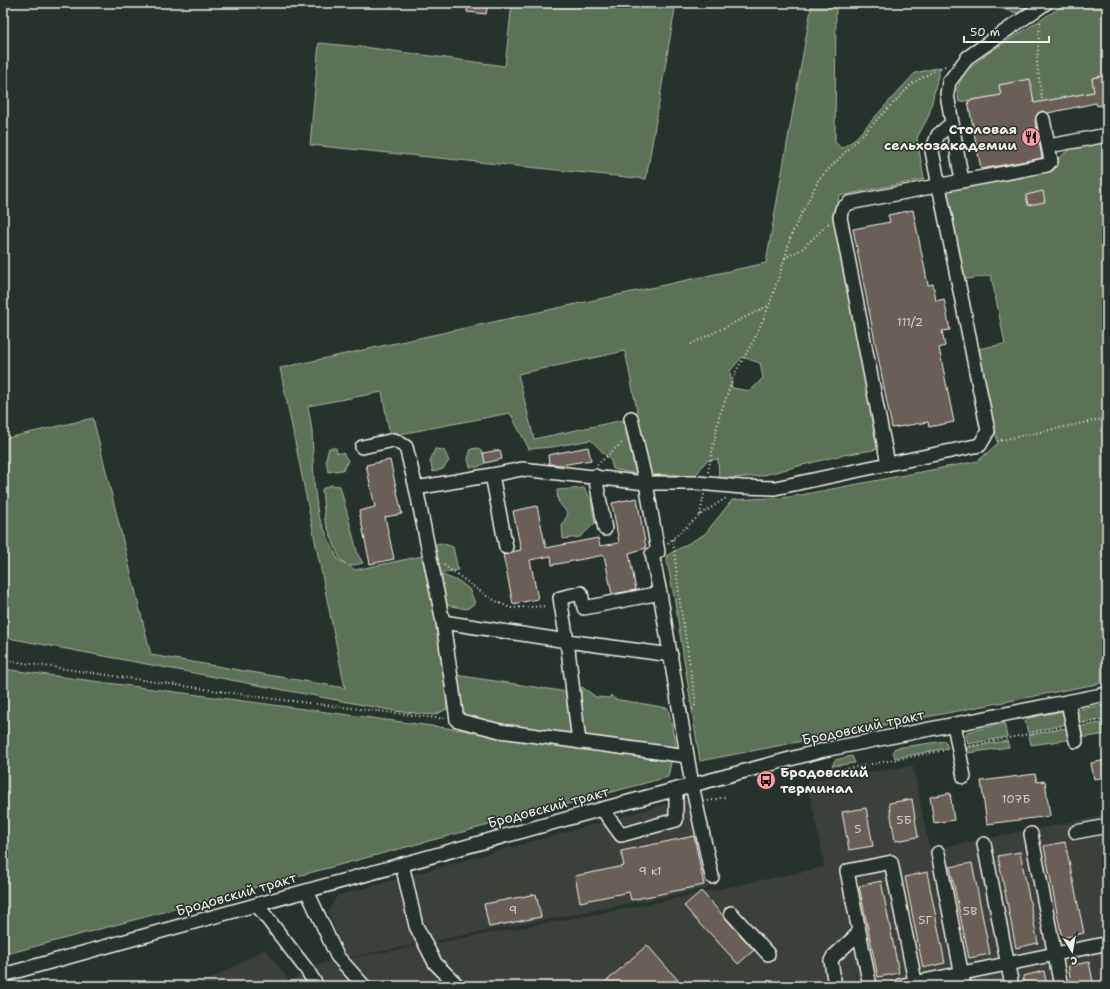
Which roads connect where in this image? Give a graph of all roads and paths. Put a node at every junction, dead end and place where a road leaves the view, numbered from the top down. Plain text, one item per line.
1 (1044, 5) edge
2 (946, 66) dead end
3 (1042, 100) dead end
4 (1043, 119) dead end
5 (952, 124) junction
6 (1107, 135) edge
7 (1049, 146) junction
8 (962, 181) junction
9 (939, 186) junction
10 (842, 210) junction
11 (785, 258) junction
12 (769, 306) junction
13 (691, 344) dead end
14 (631, 418) dead end
15 (634, 433) junction
16 (362, 447) dead end
17 (888, 464) junction
18 (492, 475) junction
19 (590, 476) junction
20 (646, 483) junction
21 (706, 484) junction
22 (742, 487) junction
23 (416, 488) junction
24 (700, 515) junction
25 (605, 529) dead end
26 (673, 539) junction
27 (506, 547) dead end
28 (658, 552) junction
29 (428, 553) junction
30 (660, 593) junction
31 (562, 605) junction
32 (443, 622) junction
33 (567, 641) junction
34 (670, 655) junction
35 (3, 660) edge
36 (1107, 694) edge
37 (1068, 702) junction
38 (457, 720) junction
39 (682, 723) junction
40 (954, 724) junction
41 (1076, 741) dead end
42 (579, 742) junction
43 (687, 756) junction
44 (964, 777) dead end
45 (692, 785) junction
46 (676, 790) junction
47 (602, 809) junction
48 (1107, 826) edge
49 (1076, 832) dead end
50 (1031, 834) dead end
51 (984, 844) dead end
52 (938, 853) dead end
53 (402, 864) junction
54 (712, 877) dead end
55 (307, 891) junction
56 (257, 905) junction
57 (731, 913) dead end
58 (859, 933) junction
59 (1104, 944) dead end
60 (768, 954) dead end
61 (1055, 954) junction
62 (1008, 964) junction
63 (3, 975) edge
64 (963, 980) edge
65 (916, 984) edge
66 (317, 986) edge
67 (364, 986) edge
68 (458, 986) edge
69 (836, 986) edge
70 (870, 986) edge
71 (899, 986) edge
72 (1012, 986) edge
73 (1061, 986) edge

1 - 3 path
1 - 5 street
2 - 11 path
4 - 7 street
5 - 8 street
5 - 9 street
6 - 7 street
7 - 8 street
8 - 9 street
9 - 10 street
9 - 17 street
10 - 11 path
10 - 17 street
11 - 12 path
12 - 13 path
12 - 21 path
14 - 15 street
15 - 19 path
15 - 20 street
16 - 23 street
17 - 22 street
18 - 19 street
18 - 23 street
18 - 27 street
19 - 20 street
19 - 25 street
20 - 21 street
20 - 28 street
21 - 22 street
21 - 24 path
22 - 24 path
23 - 29 street
24 - 26 path
26 - 28 path
26 - 39 path
28 - 30 street
29 - 31 path
29 - 32 street
30 - 31 street
30 - 34 street
31 - 33 street
32 - 33 street
32 - 38 street
33 - 34 street
33 - 42 street
34 - 39 street
35 - 38 path
36 - 37 street, Бродовский тракт
37 - 40 street, Бродовский тракт
37 - 41 street
38 - 42 street
39 - 43 street
40 - 44 street
40 - 45 street, Бродовский тракт
42 - 43 street
43 - 45 street
45 - 46 street, Бродовский тракт
45 - 54 street
46 - 47 street, Бродовский тракт
46 - 47 street
47 - 53 street, Бродовский тракт
48 - 49 street
50 - 61 street
51 - 62 street
52 - 64 street
53 - 55 street, Бродовский тракт
53 - 68 street
55 - 56 street, Бродовский тракт
55 - 67 street
56 - 63 street, Бродовский тракт
56 - 66 street
57 - 60 street
58 - 65 street
58 - 69 street
58 - 70 street
59 - 61 street
61 - 62 street
61 - 73 street
62 - 64 street
62 - 72 street
64 - 65 street
65 - 71 street

